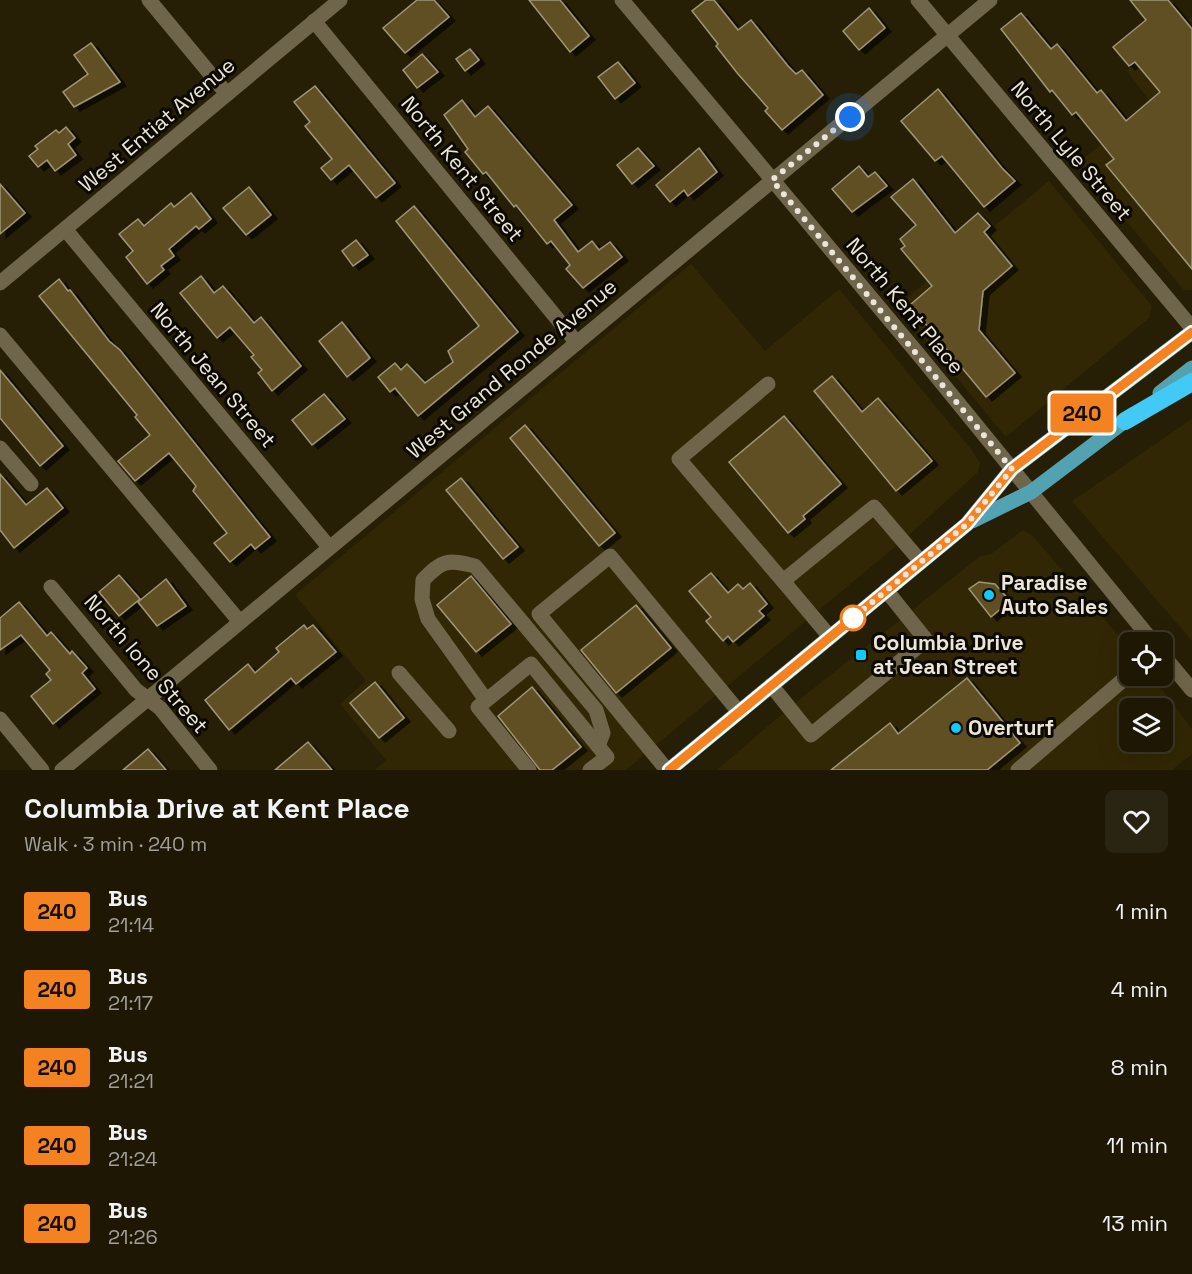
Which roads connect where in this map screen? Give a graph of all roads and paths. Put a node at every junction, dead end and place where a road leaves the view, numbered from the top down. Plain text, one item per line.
1 (149, 0) edge
2 (340, 0) edge
3 (622, 0) edge
4 (918, 0) edge
5 (990, 0) edge
6 (314, 21) junction
7 (948, 35) junction
8 (226, 94) junction
9 (772, 180) junction
10 (65, 229) junction
11 (0, 283) edge
12 (1192, 330) edge
13 (0, 335) edge
14 (577, 343) junction
15 (1192, 368) edge
16 (1192, 382) edge
17 (768, 384) dead end
18 (1125, 421) junction
19 (0, 448) edge
20 (1012, 469) junction
21 (31, 484) dead end
22 (1031, 492) junction
23 (967, 524) junction
24 (329, 548) junction
25 (921, 562) junction
26 (783, 581) junction
27 (51, 587) dead end
28 (886, 590) junction
29 (240, 622) junction
30 (1145, 632) edge
31 (830, 637) junction
32 (1173, 667) edge
33 (399, 673) dead end
34 (1119, 683) edge
35 (771, 685) junction
36 (1192, 690) edge
37 (147, 699) junction
38 (486, 700) junction
39 (738, 712) junction
40 (0, 719) edge
41 (449, 731) dead end
42 (598, 746) junction
43 (42, 770) edge
44 (62, 770) edge
45 (210, 770) edge
46 (529, 770) edge
47 (590, 770) edge
48 (668, 770) edge
49 (1017, 770) edge

1 - 8 street
2 - 6 street, West Entiat Avenue
3 - 9 street, North Kent Place
4 - 7 street, North Lyle Street
5 - 7 street, West Grand Ronde Avenue
6 - 8 street, West Entiat Avenue
6 - 14 street, North Kent Street
7 - 9 street, West Grand Ronde Avenue
7 - 12 street, North Lyle Street
8 - 10 street, West Entiat Avenue
9 - 14 street, West Grand Ronde Avenue
9 - 20 street, North Kent Place
10 - 11 street, West Entiat Avenue
10 - 24 street, North Jean Street
12 - 20 main road
13 - 29 street
14 - 24 street, West Grand Ronde Avenue
15 - 18 main road
16 - 18 highway
17 - 26 street
18 - 22 main road
19 - 21 street
20 - 22 street, North Kent Place
20 - 23 main road
22 - 23 main road
22 - 30 street, North Kent Place
23 - 25 main road
24 - 29 street, West Grand Ronde Avenue
25 - 26 street
25 - 28 main road
26 - 31 street
27 - 37 street, North Ione Street
28 - 31 main road
28 - 35 street
29 - 37 street, West Grand Ronde Avenue
31 - 35 main road
32 - 36 street
33 - 41 street
34 - 49 street
35 - 39 main road
37 - 44 street, West Grand Ronde Avenue
37 - 45 street, North Ione Street
38 - 42 street
38 - 42 street
38 - 46 street
39 - 48 main road
39 - 48 street
40 - 43 street
42 - 47 street

